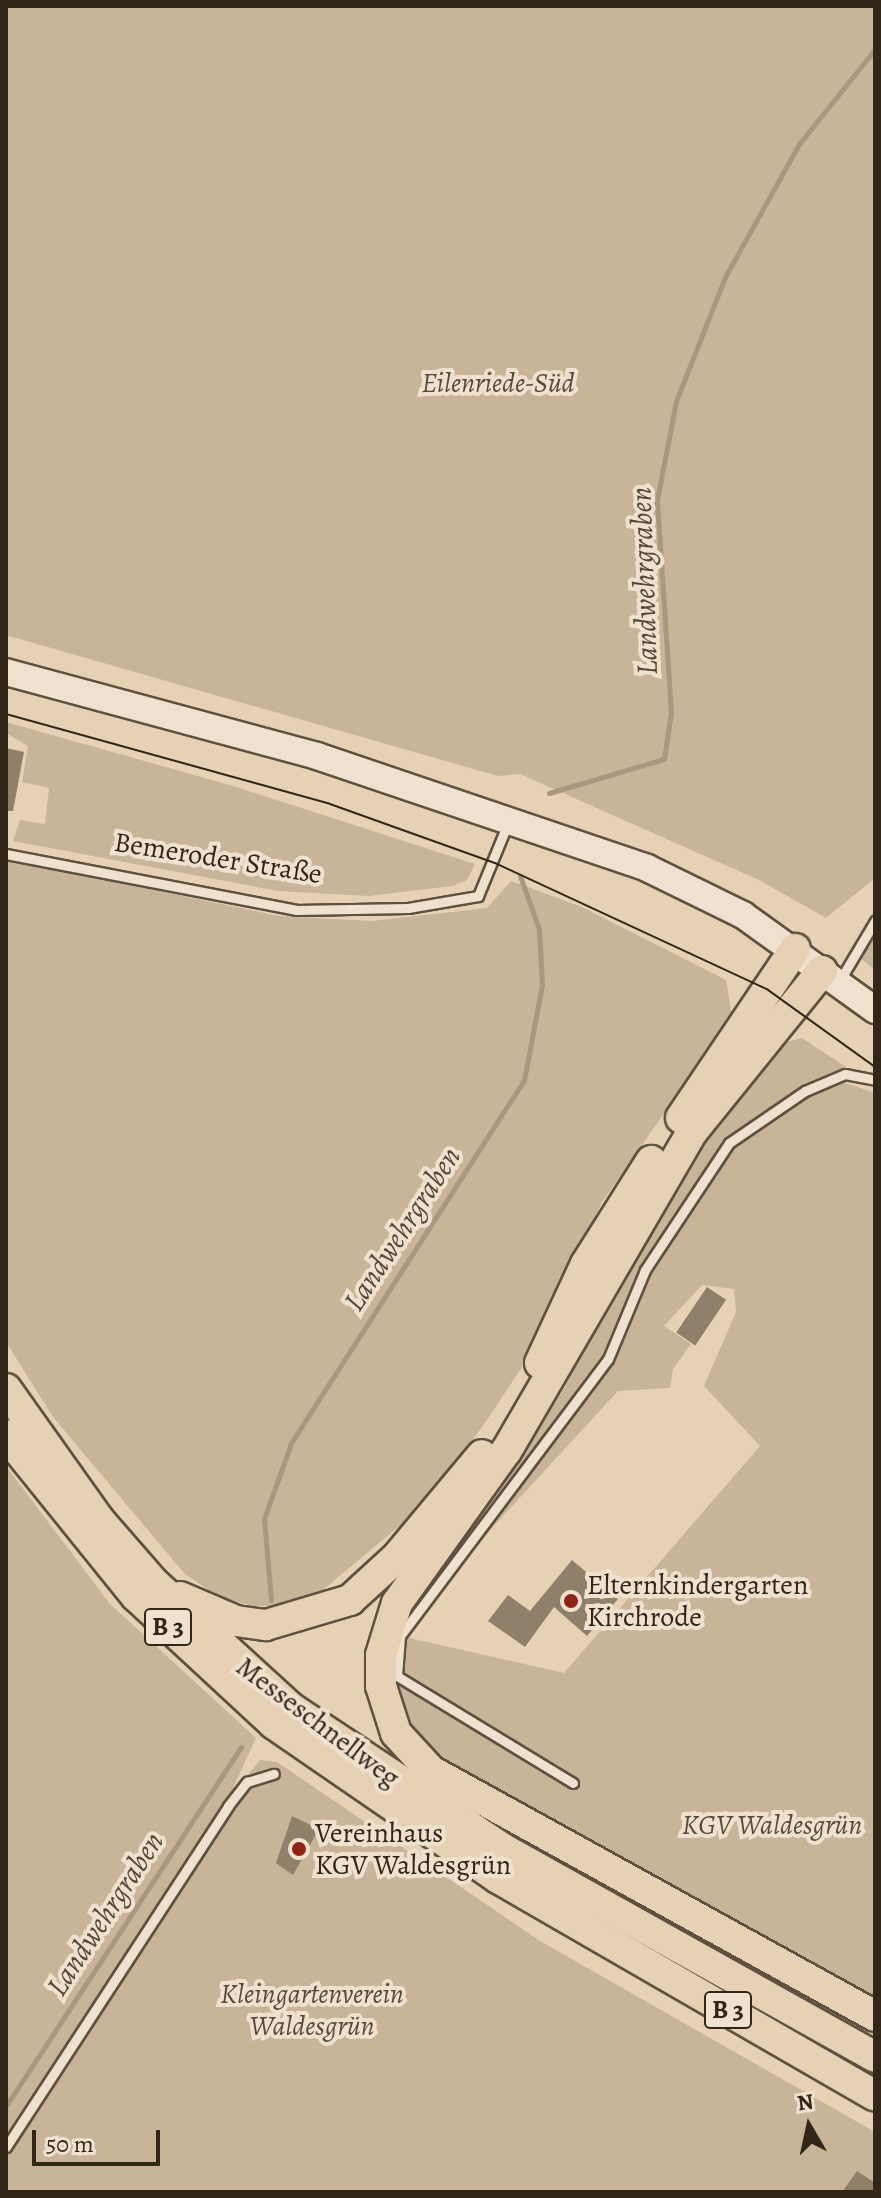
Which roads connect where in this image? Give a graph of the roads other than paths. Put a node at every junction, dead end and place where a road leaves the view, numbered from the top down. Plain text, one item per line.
1 (6, 672) edge
2 (510, 816) junction
3 (6, 854) edge
4 (875, 921) edge
5 (795, 949) junction
6 (830, 977) junction
7 (875, 1010) edge
8 (875, 1080) edge
9 (6, 1389) edge
10 (6, 1435) edge
11 (154, 1583) junction
12 (274, 1774) dead end
13 (573, 1783) dead end
14 (770, 1999) junction
15 (875, 2016) edge
16 (875, 2038) edge
17 (875, 2057) edge
18 (875, 2096) edge
19 (6, 2147) edge

1 - 2 main road
2 - 3 lane, Bemeroder Straße
2 - 5 main road
4 - 6 lane
5 - 6 main road
5 - 11 highway
6 - 7 main road
6 - 15 highway
8 - 13 lane
9 - 11 highway, Messeschnellweg / B 3
10 - 18 highway, Messeschnellweg / B 3
11 - 14 highway, Messeschnellweg / B 3
12 - 19 lane
14 - 16 highway, B 3
14 - 17 highway, Messeschnellweg

